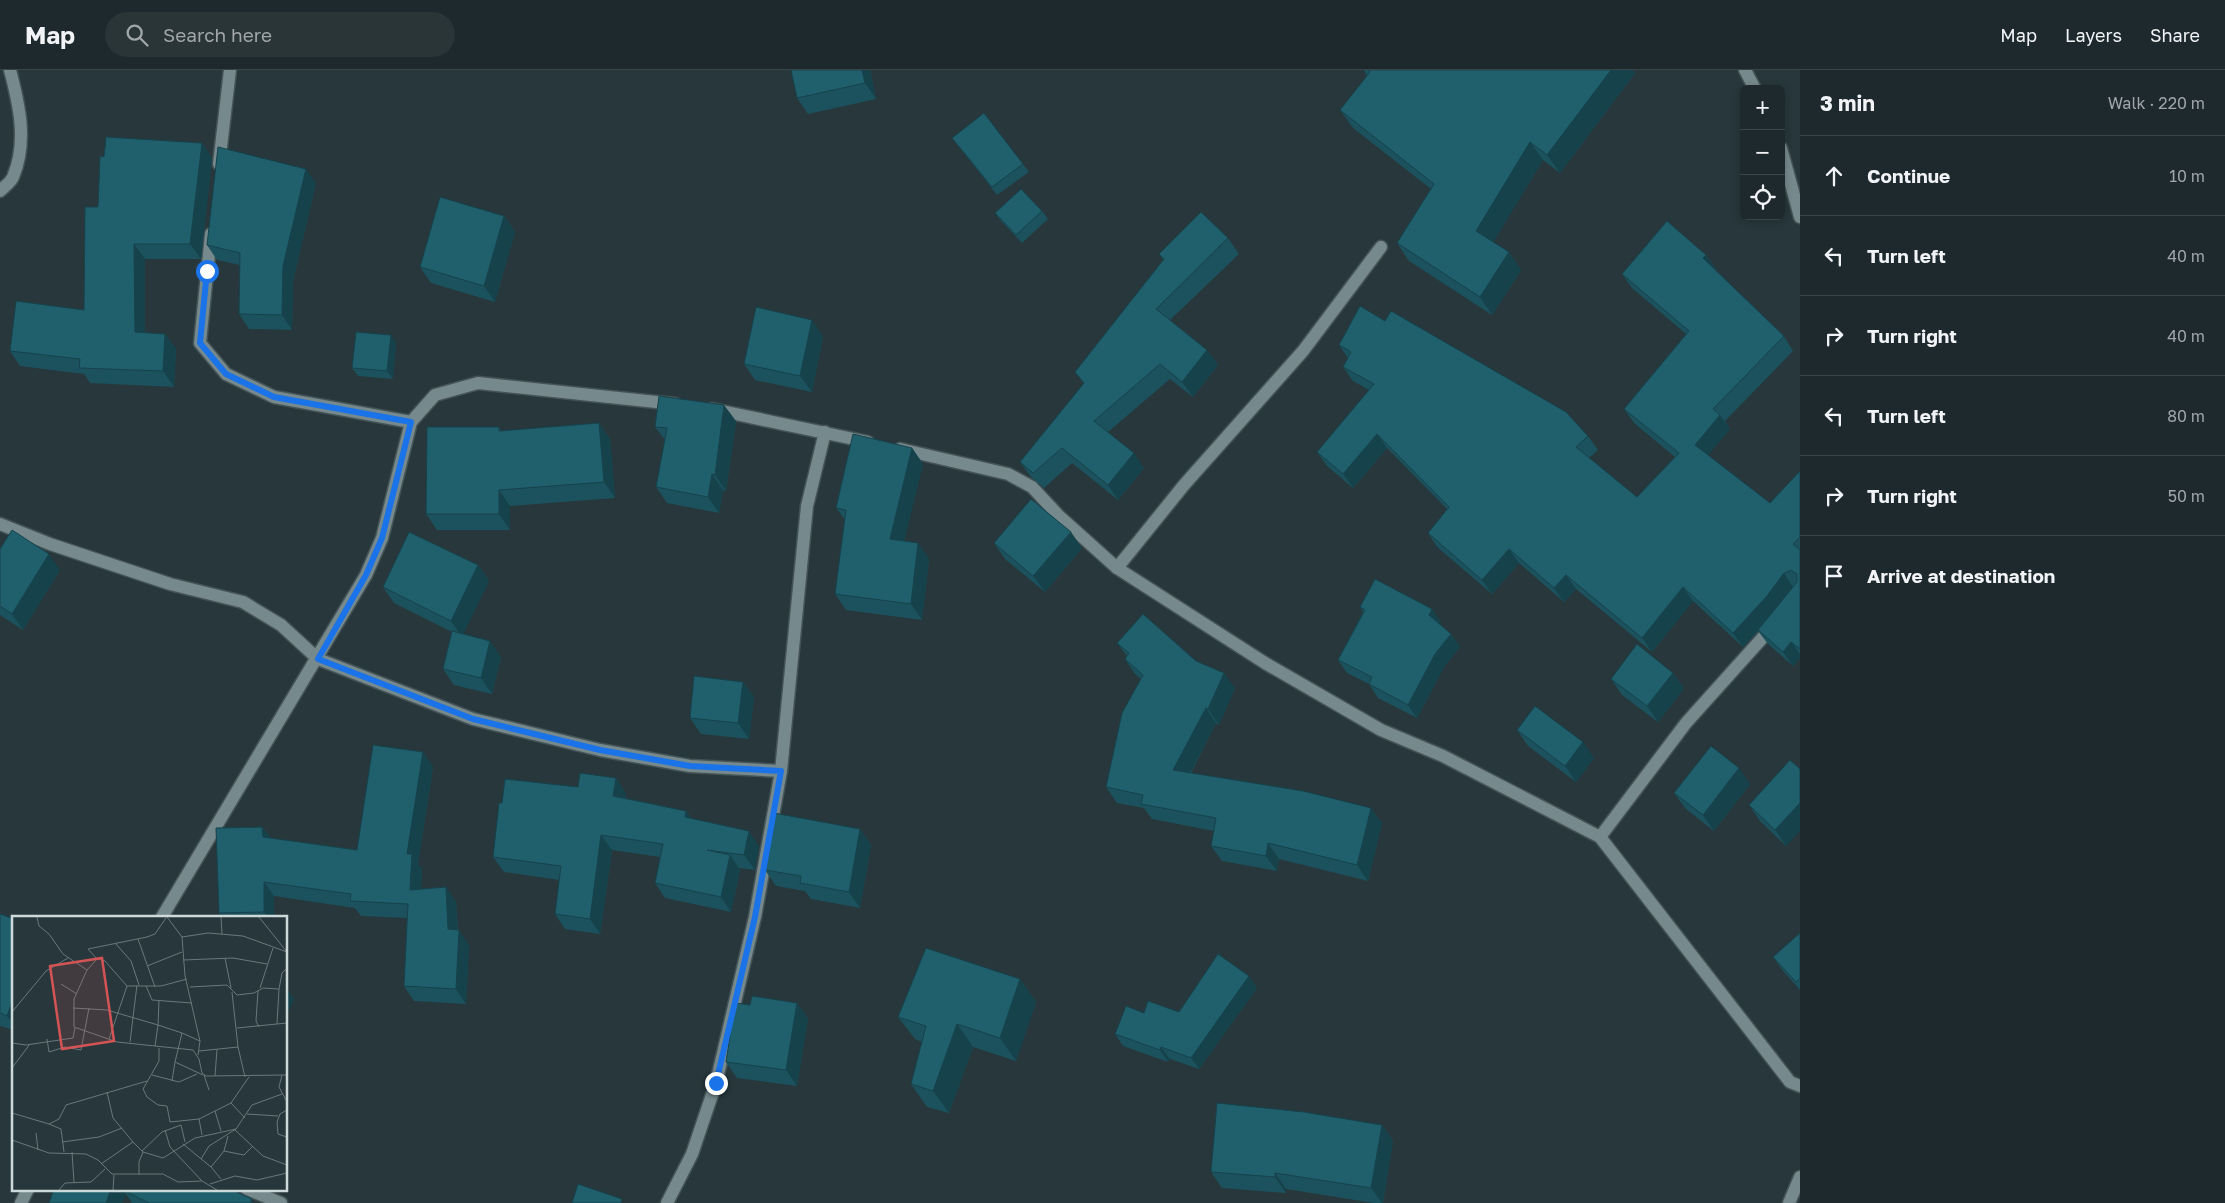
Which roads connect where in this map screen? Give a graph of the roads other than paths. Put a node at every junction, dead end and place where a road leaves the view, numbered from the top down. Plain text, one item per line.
1 (10, 70) edge
2 (230, 70) edge
3 (1745, 70) edge
4 (1753, 85) edge
5 (1785, 163) edge
6 (218, 175) edge
7 (0, 191) edge
8 (1800, 217) edge
9 (213, 223) edge
10 (1381, 247) dead end
11 (411, 422) junction
12 (825, 432) junction
13 (0, 524) edge
14 (1117, 568) junction
15 (1783, 615) edge
16 (318, 659) junction
17 (781, 771) junction
18 (1600, 837) junction
19 (163, 916) edge
20 (1800, 1086) edge
21 (1800, 1177) edge
22 (28, 1190) edge
23 (249, 1190) edge
24 (21, 1203) edge
25 (281, 1203) edge
26 (667, 1203) edge
27 (1789, 1203) edge

1 - 7 street
2 - 6 street
3 - 4 street
5 - 8 street
9 - 11 street
10 - 14 street
11 - 12 street
11 - 16 street
12 - 14 street
12 - 17 street
13 - 16 street
14 - 18 street
15 - 18 street
16 - 17 street
16 - 19 street
17 - 26 street
18 - 20 street
21 - 27 street
22 - 24 street
23 - 25 street

